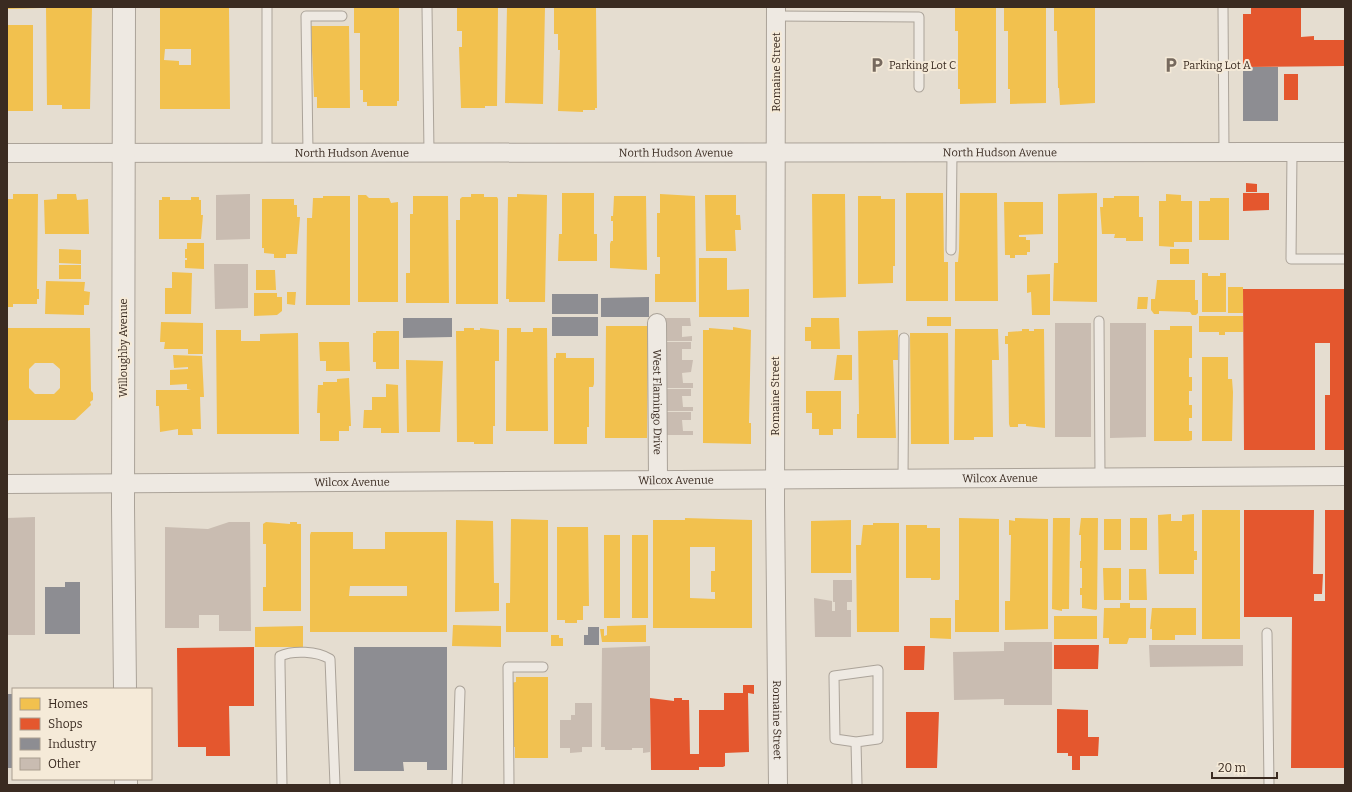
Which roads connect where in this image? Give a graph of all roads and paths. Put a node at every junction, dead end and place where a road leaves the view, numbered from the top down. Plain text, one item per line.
1 (124, 7) edge
2 (266, 7) edge
3 (427, 7) edge
4 (1223, 7) edge
5 (776, 12) edge
6 (342, 16) dead end
7 (919, 87) dead end
8 (124, 152) junction
9 (267, 152) junction
10 (308, 152) junction
11 (428, 152) junction
12 (1224, 152) junction
13 (1292, 152) junction
14 (1345, 152) edge
15 (7, 153) edge
16 (952, 153) junction
17 (776, 154) junction
18 (951, 250) dead end
19 (1345, 259) edge
20 (1099, 321) dead end
21 (657, 323) dead end
22 (904, 338) dead end
23 (1100, 476) junction
24 (1345, 476) edge
25 (902, 479) junction
26 (658, 480) junction
27 (775, 480) junction
28 (123, 483) junction
29 (7, 484) edge
30 (1268, 633) dead end
31 (543, 667) dead end
32 (125, 688) edge
33 (460, 691) dead end
34 (856, 742) junction
35 (282, 785) edge
36 (335, 785) edge
37 (458, 785) edge
38 (508, 785) edge
39 (778, 785) edge
40 (857, 785) edge
41 (1269, 785) edge

1 - 8 street, Willoughby Avenue
2 - 9 lane
3 - 11 lane
4 - 12 lane
5 - 7 lane
5 - 17 street, Romaine Street
6 - 10 lane
8 - 9 street, North Hudson Avenue
8 - 15 street, North Hudson Avenue
8 - 28 street, Willoughby Avenue
9 - 10 street, North Hudson Avenue
10 - 11 street, North Hudson Avenue
11 - 17 street, North Hudson Avenue
12 - 13 street, North Hudson Avenue
12 - 16 street, North Hudson Avenue
13 - 14 street, North Hudson Avenue
13 - 19 lane
16 - 17 street, North Hudson Avenue
16 - 18 lane
17 - 27 street, Romaine Street
20 - 23 lane
21 - 26 street, West Flamingo Drive
22 - 25 lane
23 - 24 street, Wilcox Avenue
23 - 25 street, Wilcox Avenue
25 - 27 street, Wilcox Avenue
26 - 27 street, Wilcox Avenue
26 - 28 street, Wilcox Avenue
27 - 39 street, Romaine Street
28 - 29 street, Wilcox Avenue
28 - 32 street, Willoughby Avenue
30 - 41 lane
31 - 38 lane
33 - 37 lane
34 - 34 lane
34 - 40 lane
35 - 36 lane

